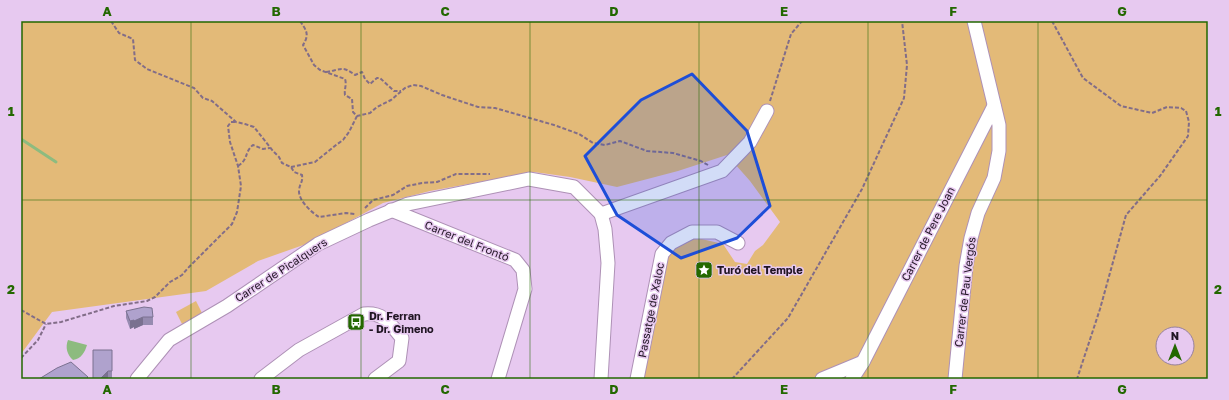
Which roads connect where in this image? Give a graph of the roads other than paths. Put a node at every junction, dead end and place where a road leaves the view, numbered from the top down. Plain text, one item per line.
1 (974, 21) edge
2 (994, 106) junction
3 (767, 111) road end
4 (391, 210) junction
5 (601, 214) junction
6 (738, 243) dead end
7 (863, 362) junction
8 (137, 379) edge
9 (261, 379) edge
10 (375, 379) edge
11 (498, 379) edge
12 (601, 379) edge
13 (637, 379) edge
14 (822, 379) edge
15 (852, 379) edge
16 (956, 379) edge

1 - 2 street, Carrer de Pau Vergós
2 - 7 street, Carrer de Pere Joan
2 - 16 street, Carrer de Pau Vergós
3 - 5 street
4 - 5 street, Carrer de Picalquers
4 - 8 street, Carrer de Picalquers
4 - 11 street, Carrer del Frontó
5 - 12 street
6 - 13 street, Passatge de Xaloc
7 - 14 street
7 - 15 street, Carrer de Pere Joan
9 - 10 street

